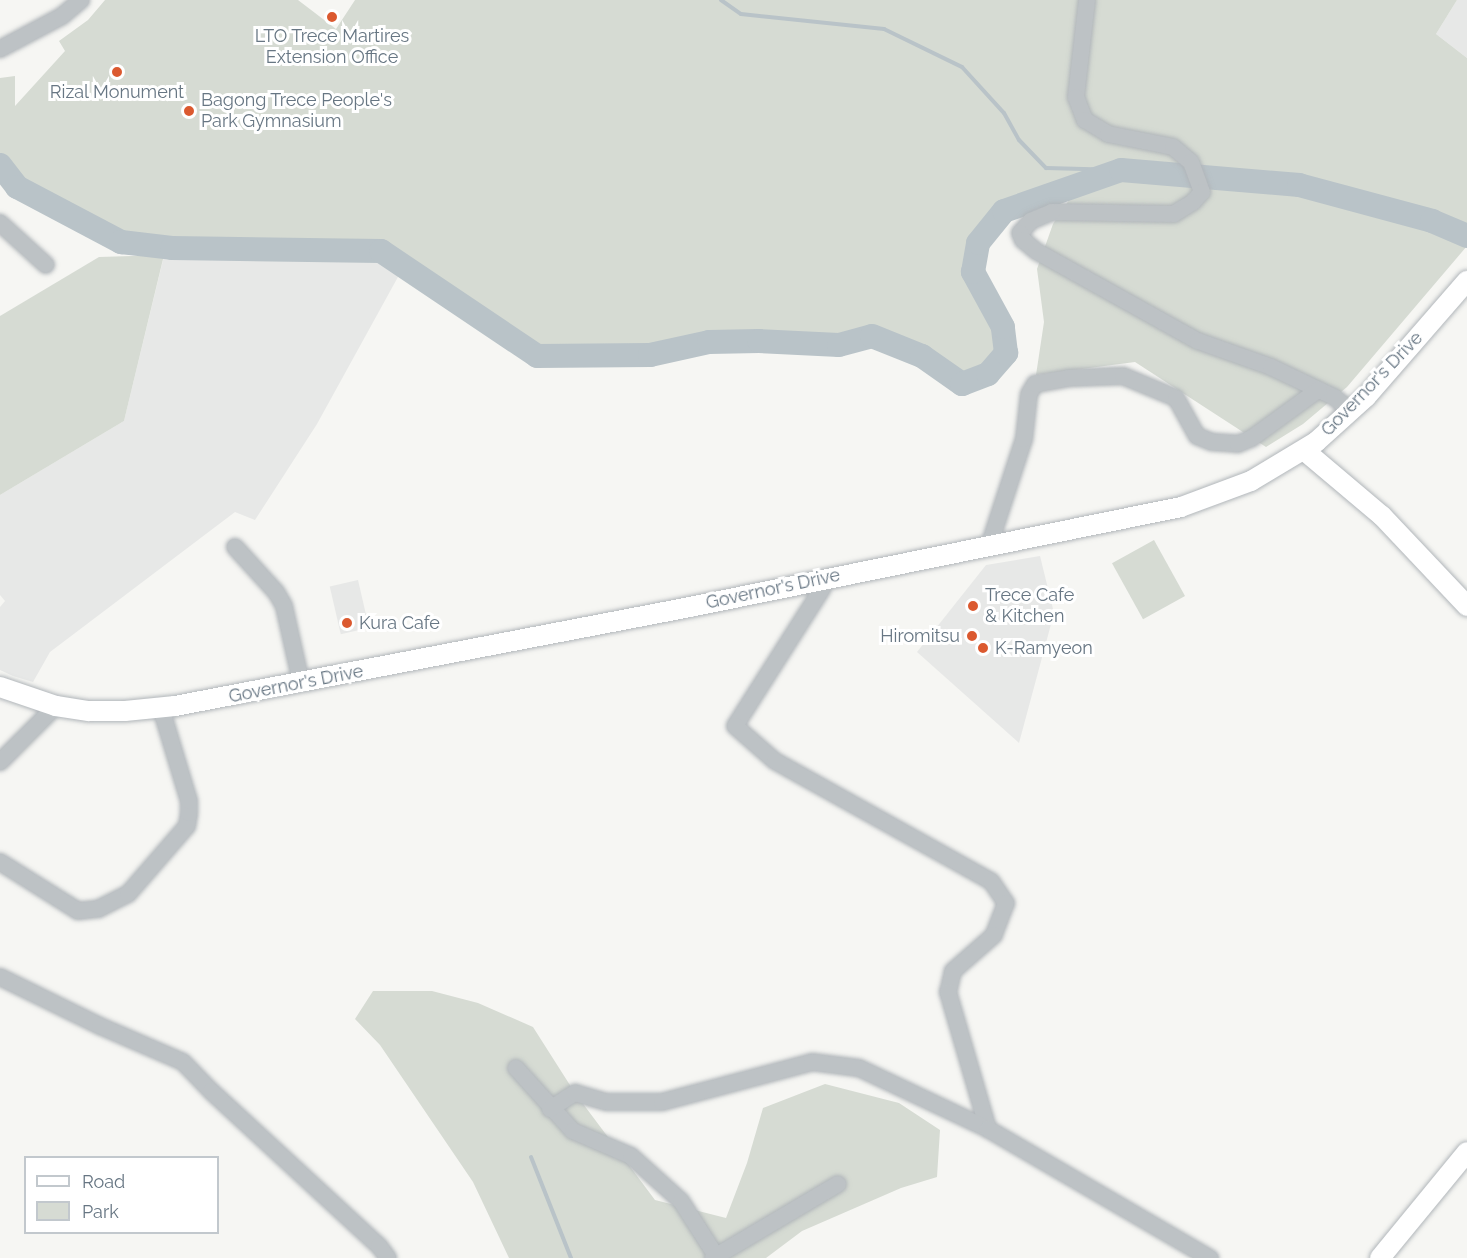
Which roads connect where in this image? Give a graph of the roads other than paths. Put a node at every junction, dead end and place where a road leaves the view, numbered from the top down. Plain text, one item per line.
1 (81, 0) edge
2 (1087, 0) edge
3 (0, 49) edge
4 (0, 224) edge
5 (46, 265) dead end
6 (1467, 281) edge
7 (1318, 390) junction
8 (1352, 411) junction
9 (1305, 451) junction
10 (989, 546) junction
11 (235, 547) dead end
12 (821, 579) junction
13 (1467, 606) edge
14 (301, 682) junction
15 (0, 687) edge
16 (56, 706) junction
17 (161, 708) junction
18 (0, 762) edge
19 (0, 862) edge
20 (0, 976) edge
21 (516, 1068) dead end
22 (550, 1109) junction
23 (988, 1128) junction
24 (1467, 1152) edge
25 (838, 1184) dead end
26 (715, 1257) edge
27 (388, 1258) edge
28 (1210, 1258) edge
29 (1380, 1258) edge

1 - 3 street
2 - 7 street
4 - 5 street
6 - 8 main road, Governor's Drive
7 - 8 street
7 - 10 street
8 - 9 main road, Governor's Drive
9 - 10 main road, Governor's Drive
9 - 13 main road
10 - 12 main road, Governor's Drive
11 - 14 street
12 - 14 main road, Governor's Drive
12 - 23 street
14 - 17 main road, Governor's Drive
15 - 16 main road, Governor's Drive
16 - 17 main road, Governor's Drive
16 - 18 street
17 - 19 street
20 - 27 street
21 - 22 street
22 - 23 street
22 - 26 street
23 - 28 street
24 - 29 main road
25 - 26 street

